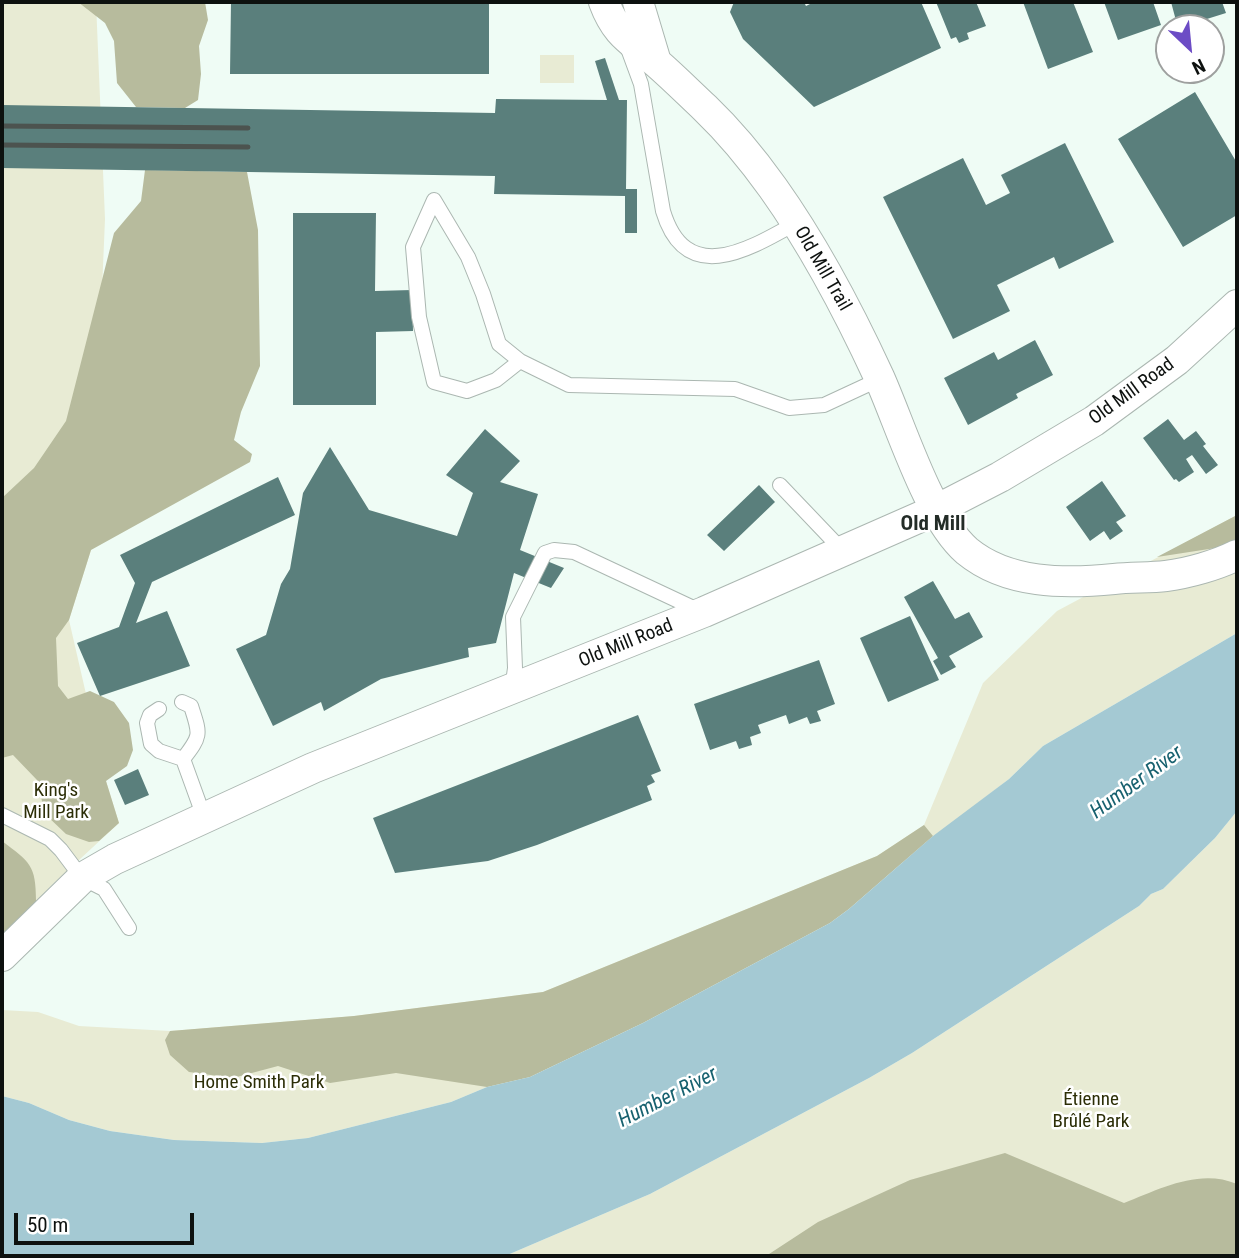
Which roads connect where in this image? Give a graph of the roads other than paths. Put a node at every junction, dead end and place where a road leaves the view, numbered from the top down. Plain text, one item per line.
1 (604, 2) edge
2 (638, 2) edge
3 (622, 35) junction
4 (656, 62) junction
5 (796, 223) junction
6 (1237, 304) edge
7 (520, 361) junction
8 (880, 379) junction
9 (780, 485) dead end
10 (936, 510) junction
11 (842, 550) junction
12 (1237, 555) edge
13 (704, 612) junction
14 (512, 690) junction
15 (182, 702) dead end
16 (159, 709) dead end
17 (183, 758) junction
18 (2, 815) edge
19 (204, 817) junction
20 (82, 878) junction
21 (129, 928) dead end
22 (2, 956) edge

1 - 3 street, Old Mill Trail
2 - 4 street
3 - 4 street, Old Mill Trail
3 - 5 lane
4 - 5 street, Old Mill Trail
5 - 8 street, Old Mill Trail
6 - 10 street, Old Mill Road
7 - 7 lane
7 - 8 lane
8 - 10 street, Old Mill Trail
9 - 11 lane
10 - 11 street, Old Mill Road
10 - 12 street, Old Mill Trail
11 - 13 street, Old Mill Road
13 - 14 street, Old Mill Road
13 - 14 lane
14 - 19 street, Old Mill Road
15 - 17 lane
16 - 17 lane
17 - 19 lane
18 - 20 lane
19 - 20 street, Old Mill Road
20 - 21 lane
20 - 22 street, Old Mill Road

